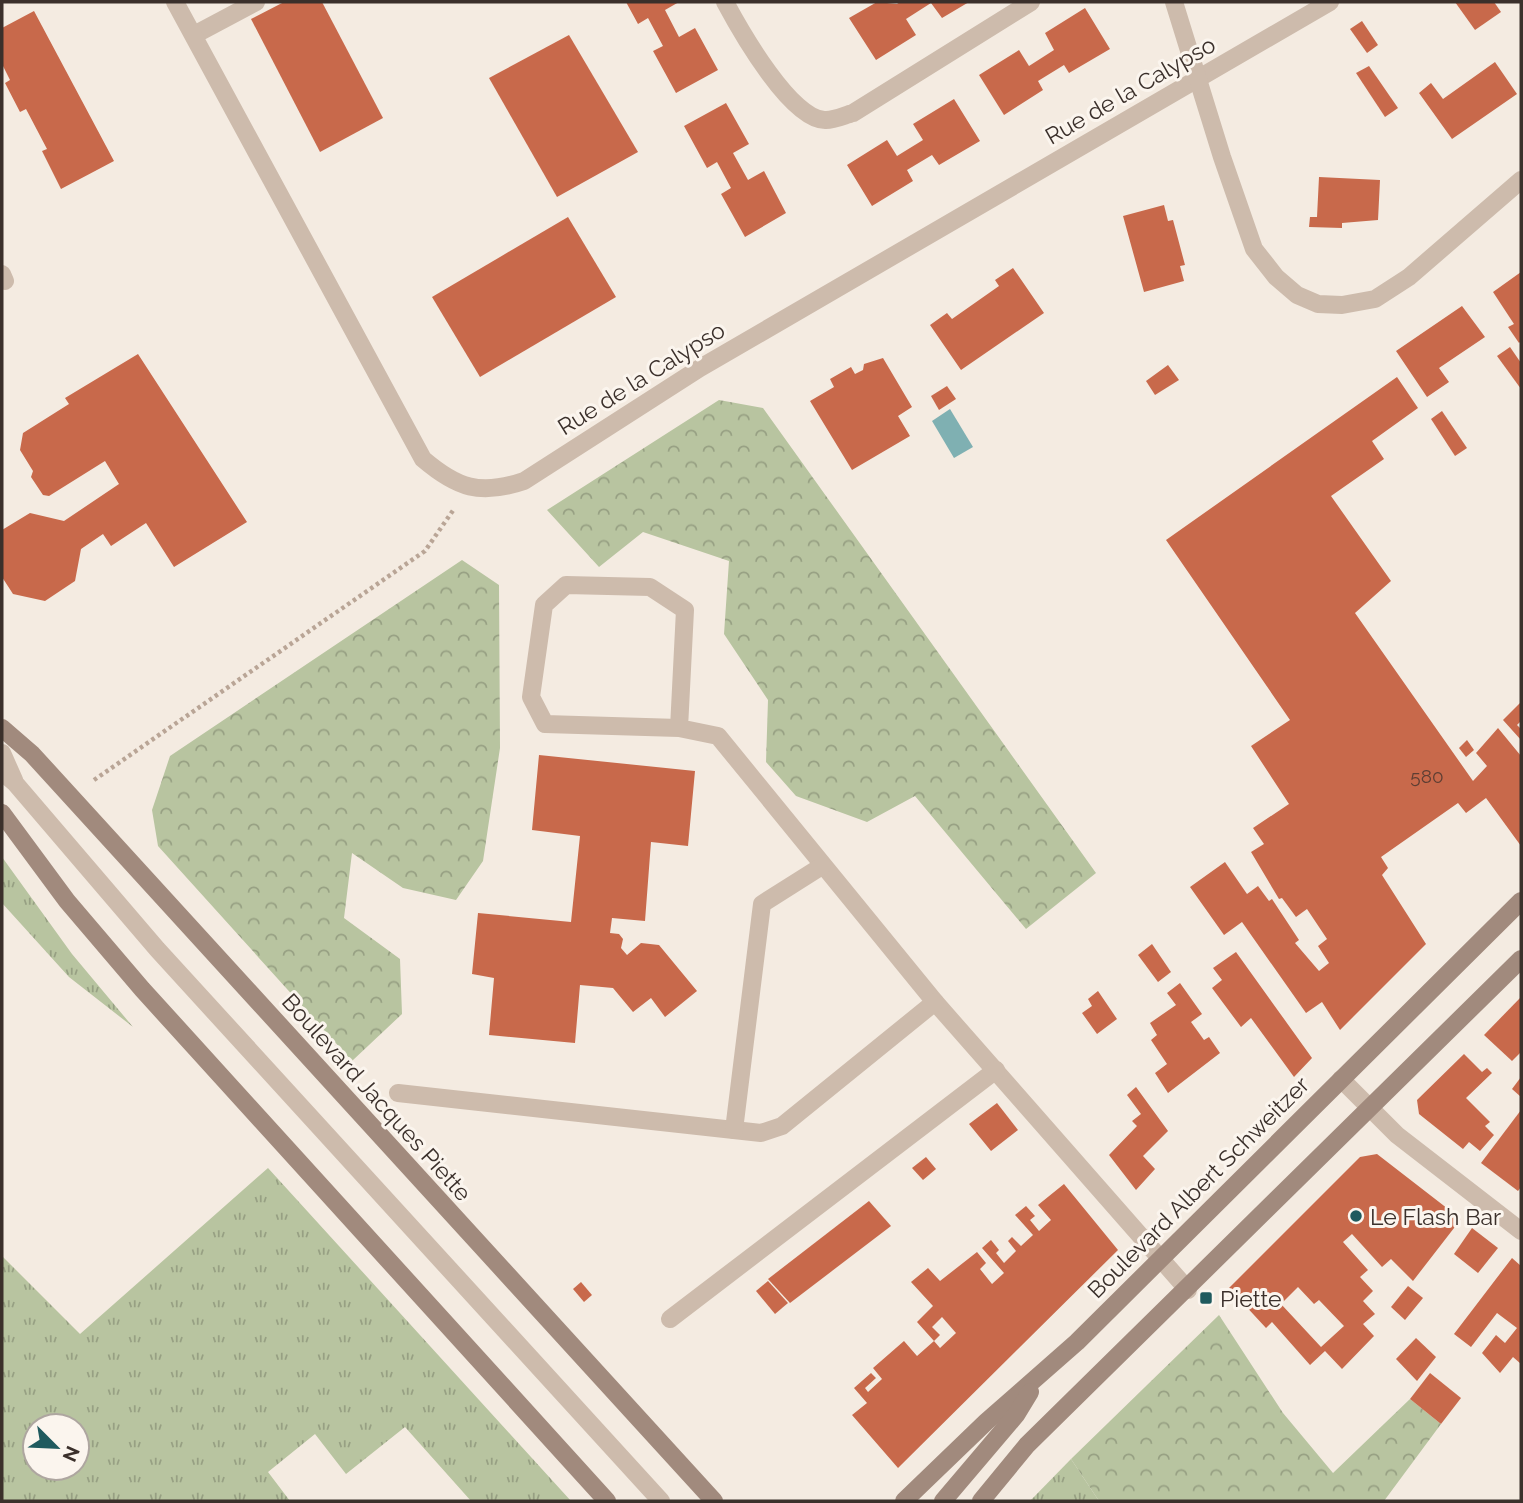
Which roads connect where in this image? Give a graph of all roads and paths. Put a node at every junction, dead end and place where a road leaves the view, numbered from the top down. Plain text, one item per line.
1 (175, 2) edge
2 (256, 2) edge
3 (725, 2) edge
4 (1031, 2) edge
5 (1174, 2) edge
6 (1330, 2) edge
7 (194, 35) junction
8 (1199, 78) junction
9 (1521, 180) edge
10 (470, 486) junction
11 (2, 728) edge
12 (678, 728) junction
13 (2, 752) edge
14 (8, 778) edge
15 (93, 781) dead end
16 (2, 813) edge
17 (822, 866) junction
18 (1521, 901) edge
19 (1521, 959) edge
20 (935, 1002) junction
21 (996, 1069) junction
22 (1341, 1079) junction
23 (398, 1093) dead end
24 (1370, 1108) junction
25 (734, 1130) junction
26 (1521, 1231) edge
27 (1161, 1259) junction
28 (1188, 1290) junction
29 (670, 1319) dead end
30 (1039, 1377) junction
31 (607, 1501) edge
32 (661, 1501) edge
33 (714, 1501) edge
34 (904, 1501) edge
35 (943, 1501) edge
36 (981, 1501) edge

1 - 7 street, Rue de la Calypso
2 - 7 street
3 - 4 street
5 - 8 street
6 - 8 street, Rue de la Calypso
7 - 10 street, Rue de la Calypso
8 - 9 street
8 - 10 street, Rue de la Calypso
10 - 15 path
11 - 33 main road, Boulevard Jacques Piette
12 - 12 street
12 - 17 street
13 - 14 street
14 - 32 street
16 - 31 main road
17 - 20 street
17 - 25 street
18 - 22 main road, Boulevard Albert Schweitzer
19 - 24 main road
20 - 21 street
20 - 25 street
21 - 27 street
21 - 29 street
22 - 24 street
22 - 27 main road, Boulevard Albert Schweitzer
23 - 25 street
24 - 26 street
24 - 28 main road
27 - 28 street
27 - 30 main road, Boulevard Albert Schweitzer
28 - 36 main road
30 - 34 main road, Boulevard Albert Schweitzer
30 - 35 main road

